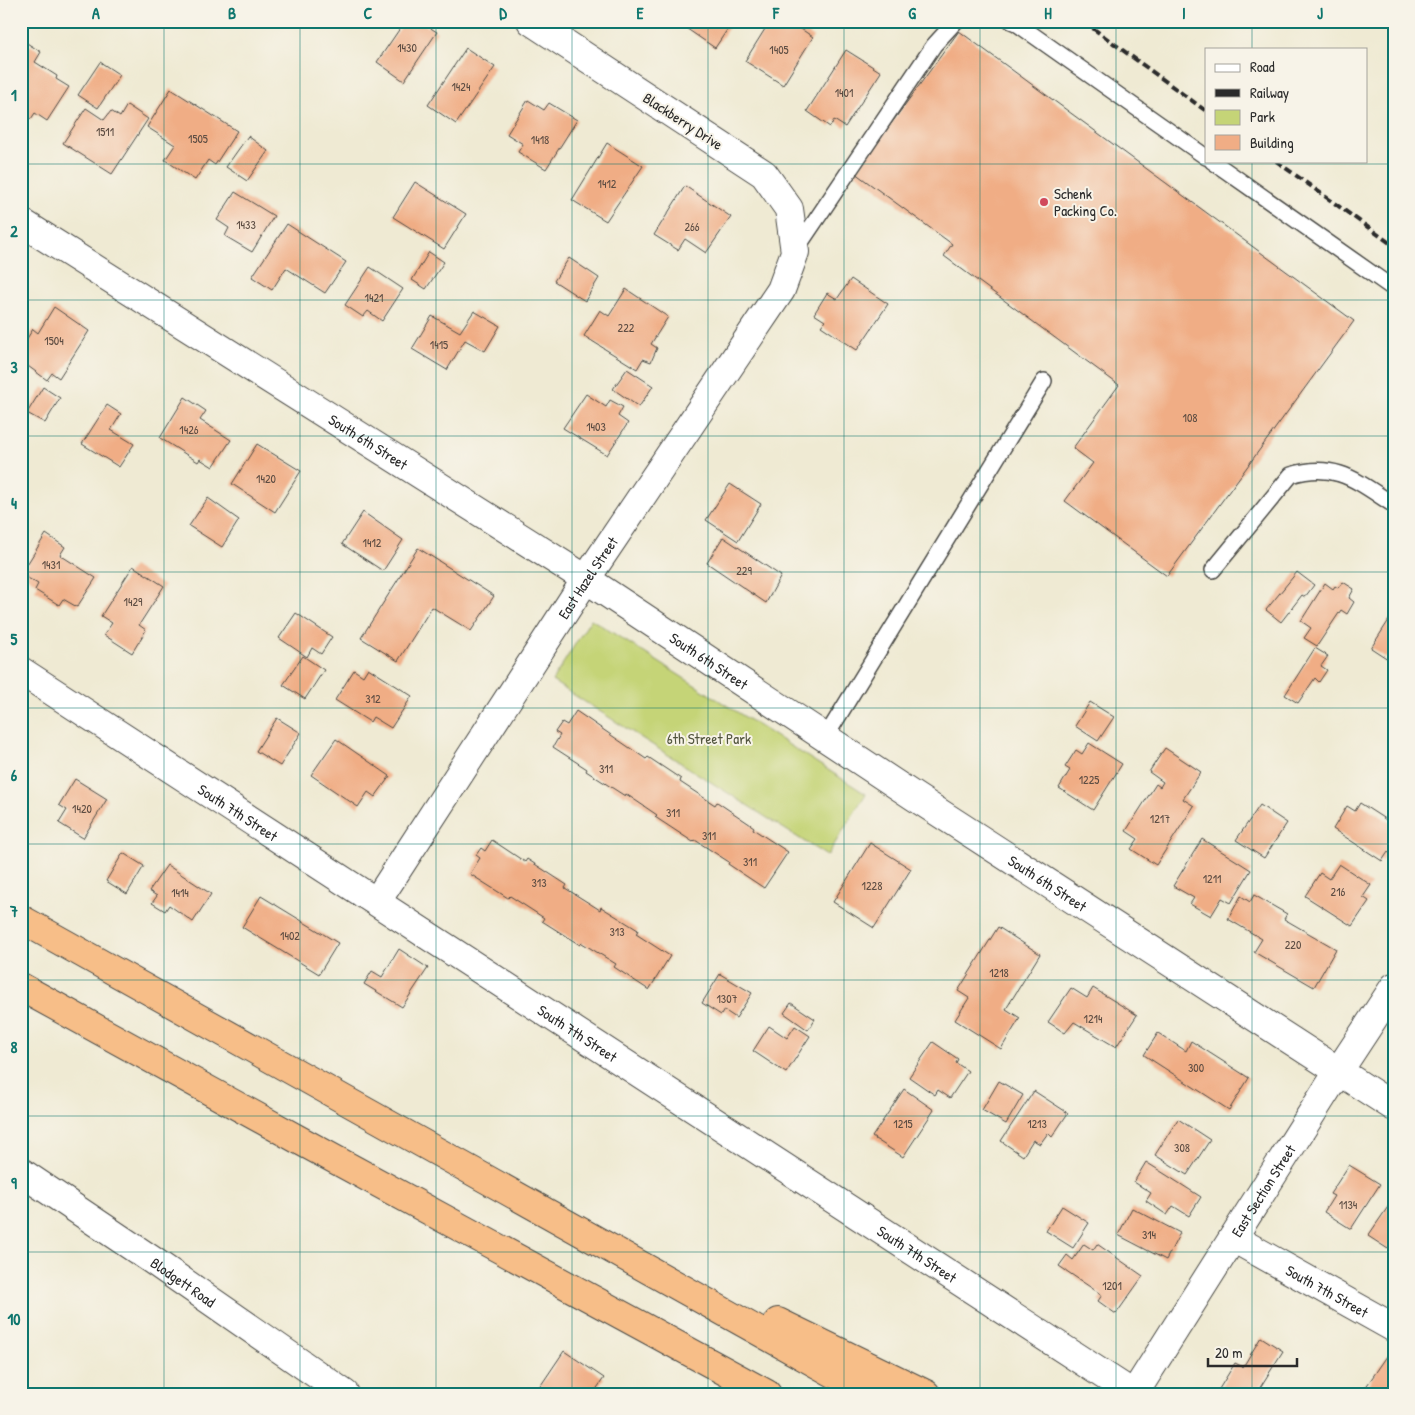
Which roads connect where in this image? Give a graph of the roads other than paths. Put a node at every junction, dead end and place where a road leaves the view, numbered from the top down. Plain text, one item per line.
1 (531, 21) edge
2 (956, 21) edge
3 (1011, 21) edge
4 (1205, 156) edge
5 (1213, 162) edge
6 (21, 222) edge
7 (795, 252) junction
8 (1394, 289) edge
9 (1044, 381) dead end
10 (1394, 505) edge
11 (1213, 570) dead end
12 (586, 579) junction
13 (21, 671) edge
14 (825, 738) junction
15 (377, 901) junction
16 (21, 919) edge
17 (21, 986) edge
18 (1394, 987) edge
19 (1338, 1072) junction
20 (1394, 1108) edge
21 (21, 1172) edge
22 (521, 1197) junction
23 (1233, 1238) junction
24 (1394, 1328) edge
25 (345, 1394) edge
26 (767, 1394) edge
27 (871, 1394) edge
28 (926, 1394) edge
29 (1134, 1394) edge

1 - 7 street, Blackberry Drive
2 - 7 lane
3 - 4 lane
5 - 8 lane
6 - 12 street, South 6th Street
7 - 12 street, East Hazel Street
9 - 14 lane
10 - 11 lane
12 - 14 street, South 6th Street
12 - 15 street, East Hazel Street
13 - 15 street, South 7th Street
14 - 19 street, South 6th Street
15 - 29 street, South 7th Street
16 - 22 highway
17 - 26 highway
18 - 19 street, East Section Street
19 - 20 street, South 6th Street
19 - 23 street, East Section Street
21 - 25 street, Blodgett Road
22 - 27 highway
22 - 28 highway
23 - 24 street, South 7th Street
23 - 29 street, East Section Street

